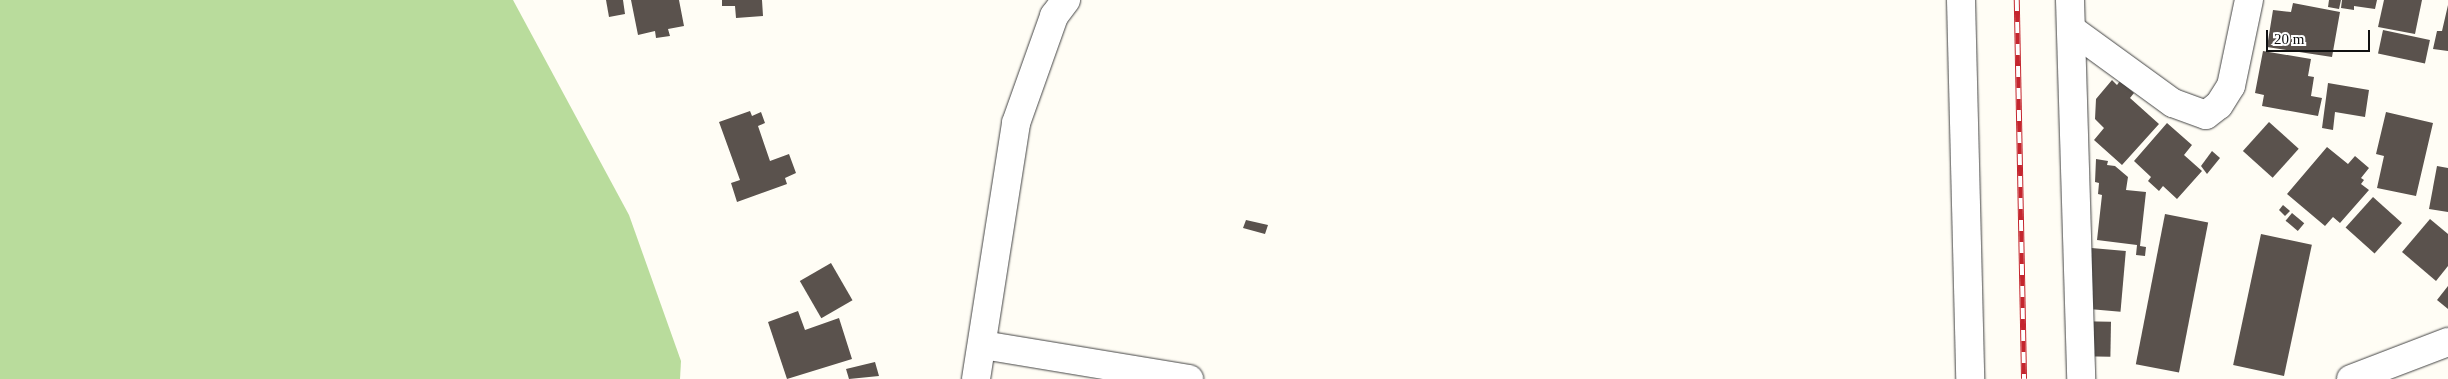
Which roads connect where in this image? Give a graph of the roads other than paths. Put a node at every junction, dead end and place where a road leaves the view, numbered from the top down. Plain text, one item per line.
1 (1066, 0) edge
2 (1961, 0) edge
3 (2070, 0) edge
4 (2249, 0) edge
5 (2071, 30) junction
6 (2448, 342) edge
7 (983, 345) junction
8 (976, 379) edge
9 (1189, 379) edge
10 (1970, 379) edge
11 (2081, 379) edge
12 (2351, 379) edge

1 - 7 street
2 - 10 street
3 - 5 street
4 - 5 street
5 - 11 street
6 - 12 street
7 - 8 street
7 - 9 street

